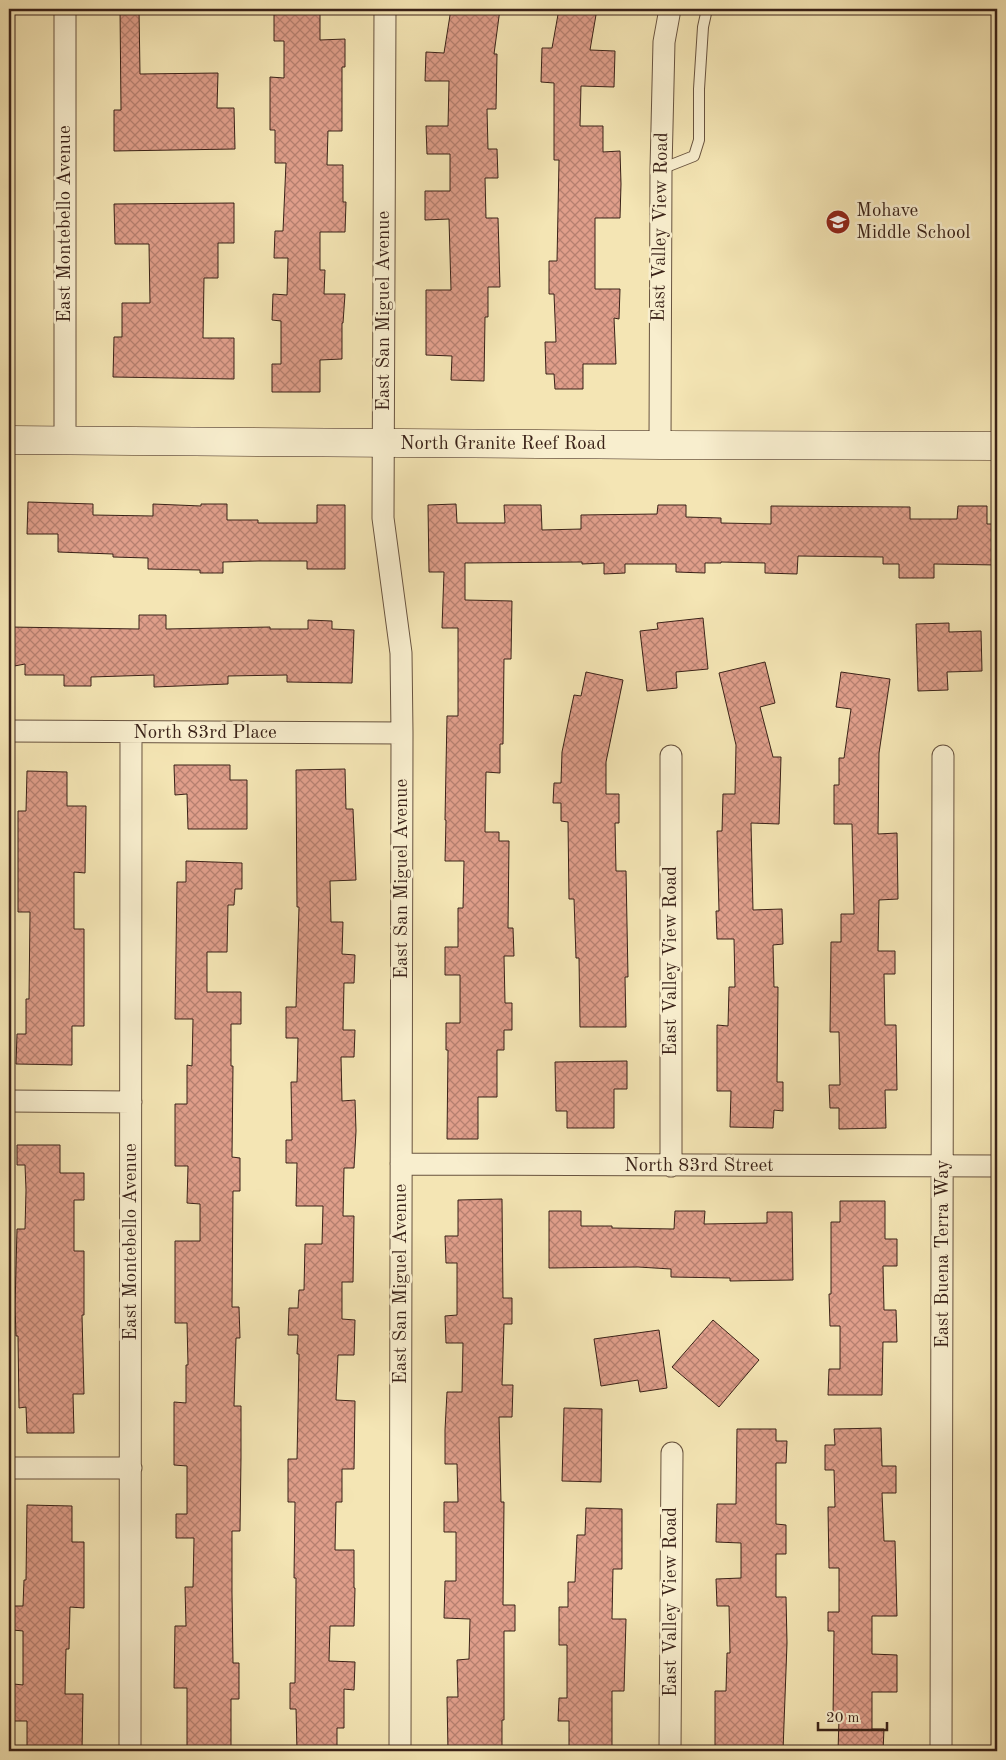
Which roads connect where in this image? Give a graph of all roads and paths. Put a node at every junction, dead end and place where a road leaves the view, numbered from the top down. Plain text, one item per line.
1 (65, 9) edge
2 (385, 9) edge
3 (670, 9) edge
4 (707, 9) edge
5 (661, 169) junction
6 (9, 440) edge
7 (65, 440) junction
8 (383, 443) junction
9 (660, 445) junction
10 (997, 446) edge
11 (9, 731) edge
12 (131, 733) junction
13 (402, 733) junction
14 (671, 756) dead end
15 (943, 756) dead end
16 (9, 1101) edge
17 (131, 1102) junction
18 (401, 1164) junction
19 (671, 1166) junction
20 (943, 1166) junction
21 (997, 1166) edge
22 (672, 1454) dead end
23 (9, 1468) edge
24 (130, 1468) junction
25 (130, 1751) edge
26 (400, 1751) edge
27 (670, 1751) edge
28 (941, 1751) edge

1 - 7 street, East Montebello Avenue
2 - 8 street, East San Miguel Avenue
3 - 5 street, East Valley View Road
4 - 5 lane
5 - 9 street, East Valley View Road
6 - 7 street, North Granite Reef Road
7 - 8 street, North Granite Reef Road
8 - 9 street, North Granite Reef Road
8 - 13 street, East San Miguel Avenue
9 - 10 street, North Granite Reef Road
11 - 12 street, North 83rd Place
12 - 13 street, North 83rd Place
12 - 17 street, East Montebello Avenue
13 - 18 street, East San Miguel Avenue
14 - 19 street, East Valley View Road
15 - 20 street, East Buena Terra Way
16 - 17 street
17 - 24 street, East Montebello Avenue
18 - 19 street, North 83rd Street
18 - 26 street, East San Miguel Avenue
19 - 20 street, North 83rd Street
20 - 21 street, North 83rd Street
20 - 28 street, East Buena Terra Way
22 - 27 street, East Valley View Road
23 - 24 street
24 - 25 street, East Montebello Avenue

